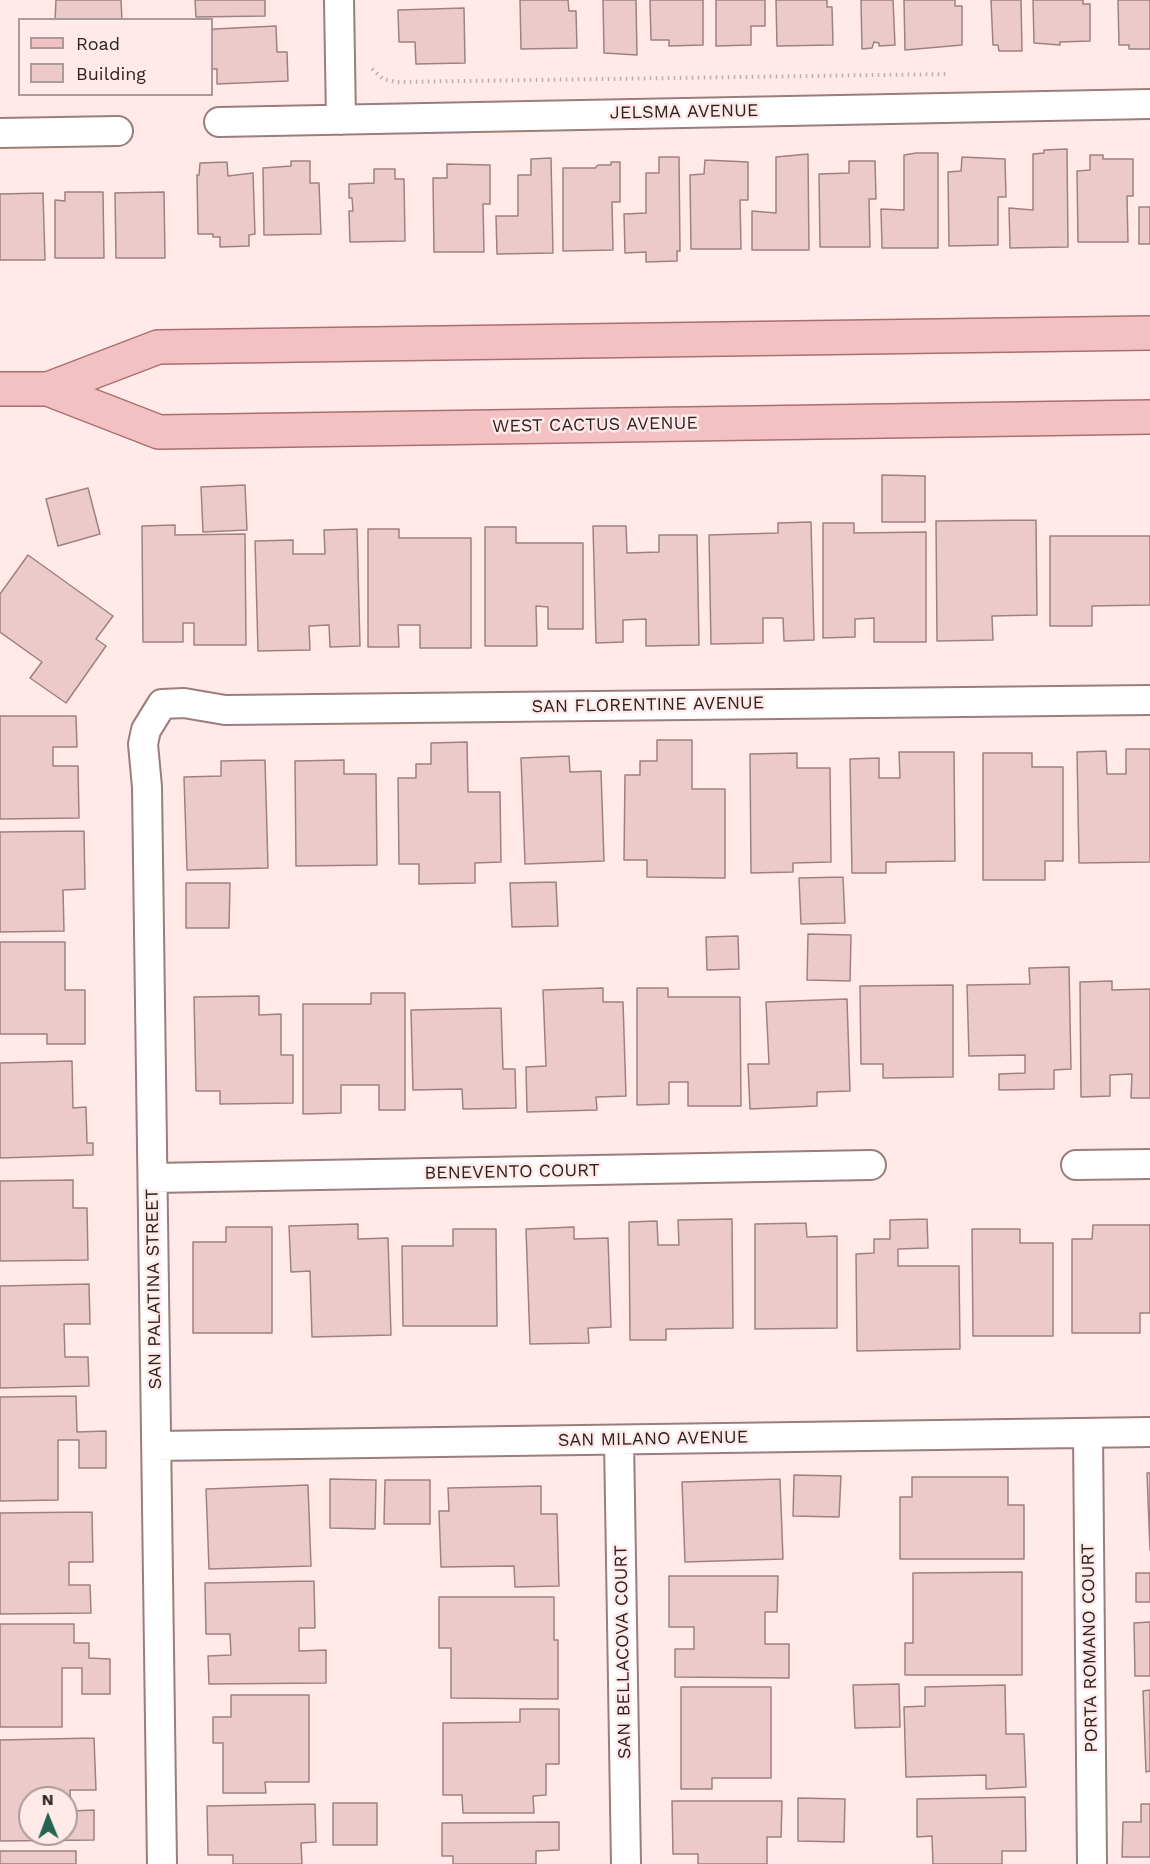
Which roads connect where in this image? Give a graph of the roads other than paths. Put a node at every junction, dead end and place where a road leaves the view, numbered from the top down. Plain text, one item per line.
1 (339, 0) edge
2 (1150, 104) edge
3 (341, 120) junction
4 (219, 122) dead end
5 (118, 131) dead end
6 (0, 133) edge
7 (1150, 333) edge
8 (48, 388) junction
9 (0, 389) edge
10 (1150, 417) edge
11 (1150, 700) edge
12 (153, 717) joint
13 (1076, 1164) dead end
14 (1150, 1164) edge
15 (871, 1165) dead end
16 (153, 1178) junction
17 (1150, 1432) edge
18 (1088, 1433) junction
19 (619, 1440) junction
20 (157, 1446) junction
21 (162, 1864) edge
22 (626, 1864) edge
23 (1092, 1864) edge

1 - 3 street
2 - 3 street, JELSMA AVENUE
3 - 4 street, JELSMA AVENUE
5 - 6 street
7 - 8 main road, WEST CACTUS AVENUE
8 - 9 main road, WEST CACTUS AVENUE
8 - 10 main road, WEST CACTUS AVENUE
11 - 12 street, SAN FLORENTINE AVENUE
12 - 16 street, SAN PALATINA STREET
13 - 14 street
15 - 16 street, BENEVENTO COURT
16 - 20 street, SAN PALATINA STREET
17 - 18 street, SAN MILANO AVENUE
18 - 19 street, SAN MILANO AVENUE
18 - 23 street, PORTA ROMANO COURT
19 - 20 street, SAN MILANO AVENUE
19 - 22 street, SAN BELLACOVA COURT
20 - 21 street, SAN PALATINA STREET

